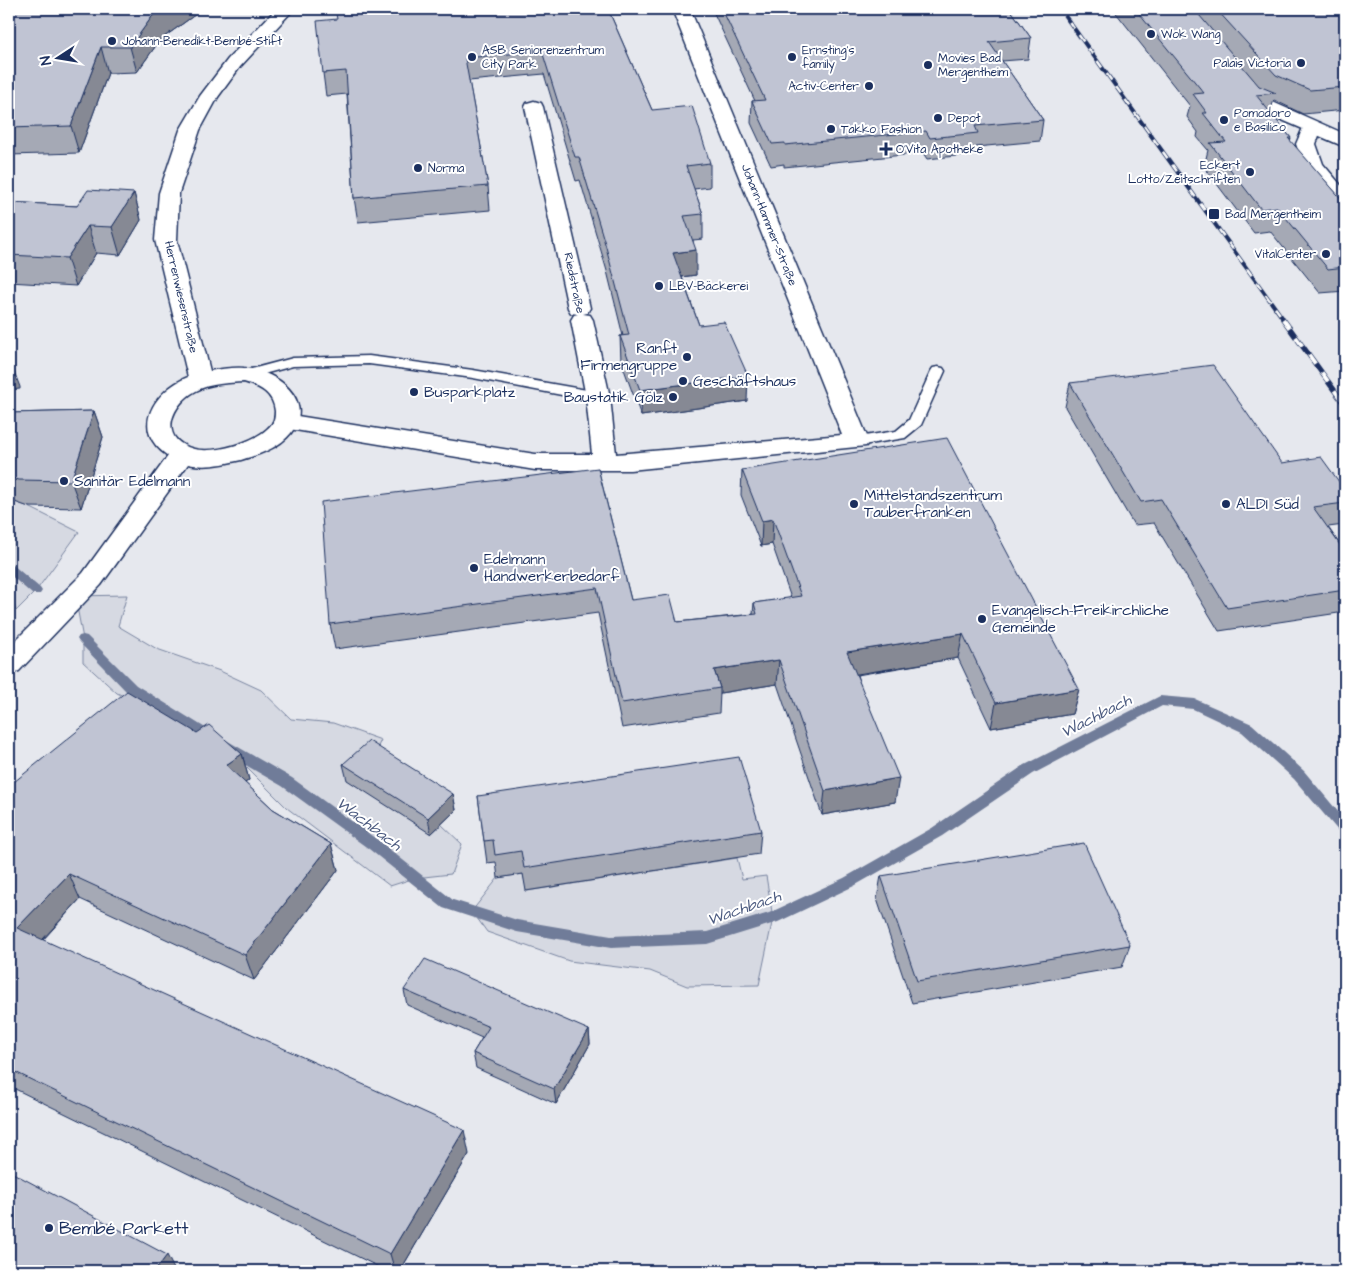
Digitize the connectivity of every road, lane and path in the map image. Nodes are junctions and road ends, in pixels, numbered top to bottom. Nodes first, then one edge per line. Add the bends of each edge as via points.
1 (285, 9) edge
2 (682, 9) edge
3 (1230, 67) edge
4 (534, 107) dead end
5 (1312, 127) junction
6 (1345, 141) edge
7 (1343, 196) edge
8 (938, 371) dead end
9 (245, 375) junction
10 (201, 381) junction
11 (598, 397) junction
12 (285, 422) junction
13 (857, 441) junction
14 (182, 454) junction
15 (605, 462) junction
16 (9, 664) edge

1 - 10 street, Herrenwiesenstraße via 234,63 209,96 190,130 168,193 166,240
2 - 13 street, Johann-Hammer-Straße
3 - 5 street via 1261,104
4 - 11 street, Riedstraße
5 - 6 street
5 - 7 street via 1306,144 1314,166
8 - 13 lane via 916,422 900,435
9 - 10 street
9 - 11 lane via 293,362 369,360 473,374
9 - 12 street via 266,382 282,393 287,407
10 - 14 street via 183,389 159,415 158,428 166,444
11 - 15 street, Riedstraße
12 - 14 street via 273,437 234,455 197,457
12 - 15 street via 535,462
13 - 15 street
14 - 16 street via 92,579

